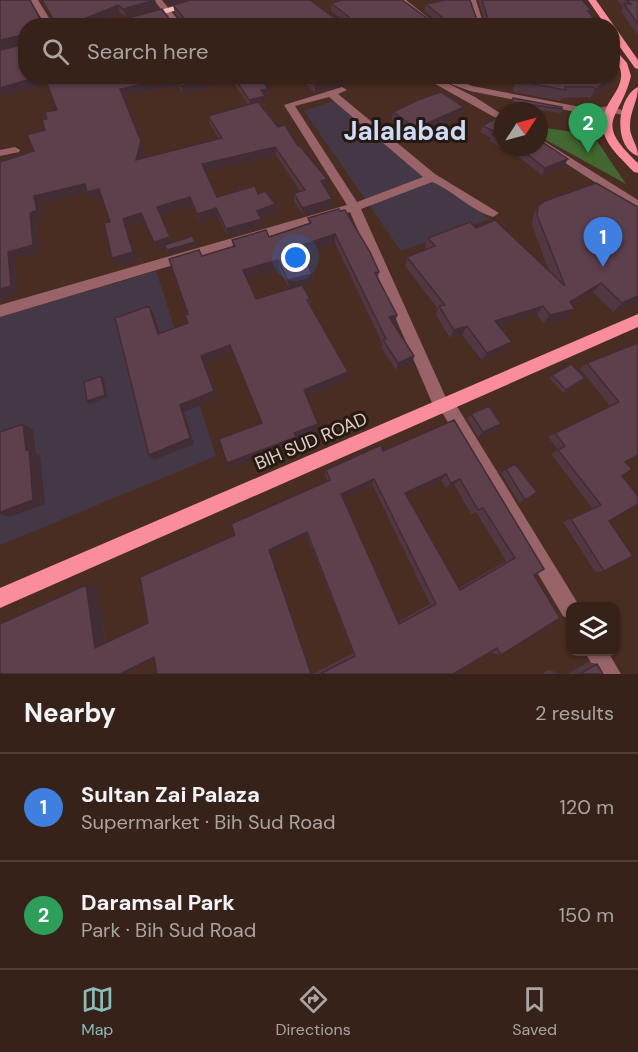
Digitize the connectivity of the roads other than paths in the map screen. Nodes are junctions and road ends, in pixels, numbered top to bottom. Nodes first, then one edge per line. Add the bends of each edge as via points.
1 (33, 0) edge
2 (187, 0) edge
3 (206, 0) edge
4 (401, 0) edge
5 (472, 0) edge
6 (582, 0) edge
7 (592, 0) edge
8 (163, 5) edge
9 (45, 18) edge
10 (125, 18) edge
11 (173, 18) edge
12 (425, 18) edge
13 (479, 18) edge
14 (593, 18) edge
15 (605, 18) edge
16 (620, 40) edge
17 (620, 60) edge
18 (638, 66) edge
19 (441, 84) edge
20 (459, 84) edge
21 (342, 90) dead end
22 (331, 93) junction
23 (637, 93) edge
24 (609, 109) junction
25 (627, 112) junction
26 (494, 113) edge
27 (548, 146) edge
28 (15, 150) dead end
29 (0, 153) edge
30 (638, 153) edge
31 (638, 169) edge
32 (431, 177) junction
33 (638, 206) edge
34 (354, 207) junction
35 (493, 213) dead end
36 (0, 311) edge
37 (638, 320) edge
38 (442, 407) junction
39 (0, 598) edge
40 (566, 602) edge
41 (599, 656) edge
42 (610, 674) edge

1 - 9 street
2 - 8 highway
3 - 8 highway
4 - 12 street
5 - 13 street
6 - 14 main road
7 - 15 main road
8 - 10 highway
8 - 11 street
16 - 18 main road
17 - 24 main road via 626,69 626,80
19 - 26 street
20 - 24 street via 591,112
21 - 22 street
22 - 32 street
22 - 34 street via 289,105
23 - 25 main road
24 - 25 street
24 - 31 main road via 607,124 613,142
25 - 30 main road via 625,136
27 - 33 street
28 - 29 street
32 - 34 street
32 - 35 street
34 - 36 street
34 - 38 street
37 - 38 main road, BIH SUD ROAD
38 - 39 main road, BIH SUD ROAD
38 - 40 street via 447,405
41 - 42 street

